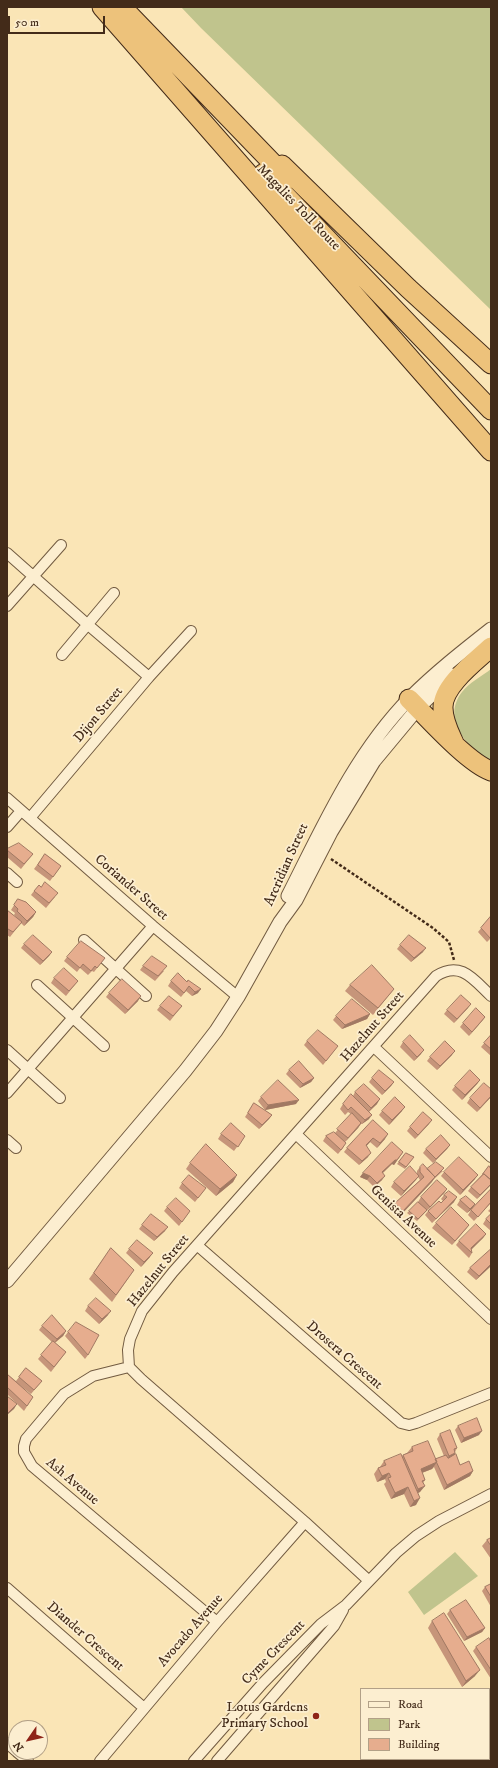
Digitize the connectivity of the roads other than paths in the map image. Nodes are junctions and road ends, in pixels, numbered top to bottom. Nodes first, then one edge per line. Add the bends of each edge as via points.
1 (104, 7) edge
2 (123, 7) edge
3 (491, 364) edge
4 (491, 391) edge
5 (491, 410) edge
6 (491, 451) edge
7 (61, 545) dead end
8 (7, 553) edge
9 (32, 576) junction
10 (114, 593) dead end
11 (7, 606) edge
12 (87, 624) junction
13 (491, 629) edge
14 (191, 631) dead end
15 (491, 646) edge
16 (62, 655) dead end
17 (149, 677) junction
18 (414, 704) junction
19 (454, 743) junction
20 (491, 771) edge
21 (7, 798) edge
22 (21, 810) junction
23 (30, 818) junction
24 (7, 827) edge
25 (7, 873) edge
26 (16, 882) dead end
27 (280, 922) junction
28 (153, 926) junction
29 (84, 940) dead end
30 (116, 968) junction
31 (37, 985) dead end
32 (146, 996) dead end
33 (491, 996) edge
34 (238, 997) junction
35 (72, 1018) junction
36 (104, 1046) dead end
37 (374, 1047) junction
38 (7, 1050) edge
39 (28, 1069) junction
40 (7, 1093) edge
41 (60, 1098) dead end
42 (297, 1135) junction
43 (7, 1140) edge
44 (16, 1148) dead end
45 (491, 1157) edge
46 (198, 1246) junction
47 (7, 1281) edge
48 (491, 1319) edge
49 (130, 1367) junction
50 (491, 1393) edge
51 (491, 1494) edge
52 (305, 1522) junction
53 (368, 1580) junction
54 (7, 1588) edge
55 (346, 1605) junction
56 (217, 1622) junction
57 (144, 1708) junction
58 (100, 1761) edge
59 (194, 1761) edge
60 (217, 1761) edge

1 - 5 highway, Magalies Toll Route
1 - 6 highway
2 - 3 highway via 351,234
2 - 4 highway, Magalies Toll Route
7 - 9 street
8 - 9 street
9 - 11 street
9 - 12 street
10 - 12 street
12 - 16 street
12 - 17 street
13 - 18 street, Arcridian Street via 447,663
14 - 17 street, Dijon Street
15 - 18 street, Arcridian Street
15 - 19 highway via 446,694 442,707 444,720
17 - 23 street, Dijon Street
18 - 19 highway
18 - 27 street, Arcridian Street via 374,761 320,852 296,900
18 - 27 street, Arcridian Street via 378,737 335,802 286,900
19 - 20 highway via 483,768
21 - 22 street, Coriander Street
22 - 23 street, Coriander Street
22 - 24 street
23 - 28 street, Coriander Street
25 - 26 street
27 - 34 street
28 - 30 street
28 - 34 street, Coriander Street
29 - 30 street
30 - 32 street
30 - 35 street
31 - 35 street
33 - 37 street, Hazelnut Street via 463,971 444,970
34 - 47 street via 186,1071
35 - 36 street
35 - 39 street
37 - 42 street, Hazelnut Street
37 - 45 street
38 - 39 street
39 - 40 street
39 - 41 street
42 - 46 street, Hazelnut Street
42 - 48 street, Genista Avenue
43 - 44 street
46 - 49 street, Hazelnut Street via 142,1311 130,1339
46 - 50 street, Drosera Crescent via 401,1423 416,1423
49 - 52 street via 152,1391
49 - 56 street, Ash Avenue via 93,1376 64,1394 31,1432 24,1452 32,1466
51 - 53 street, Cyme Crescent via 439,1520 416,1536
52 - 53 street
52 - 56 street, Avocado Avenue
53 - 55 street, Cyme Crescent
54 - 57 street, Diander Crescent
55 - 59 street, Cyme Crescent via 321,1624 263,1683
55 - 60 street, Cyme Crescent via 334,1626
56 - 57 street, Avocado Avenue
57 - 58 street, Avocado Avenue

